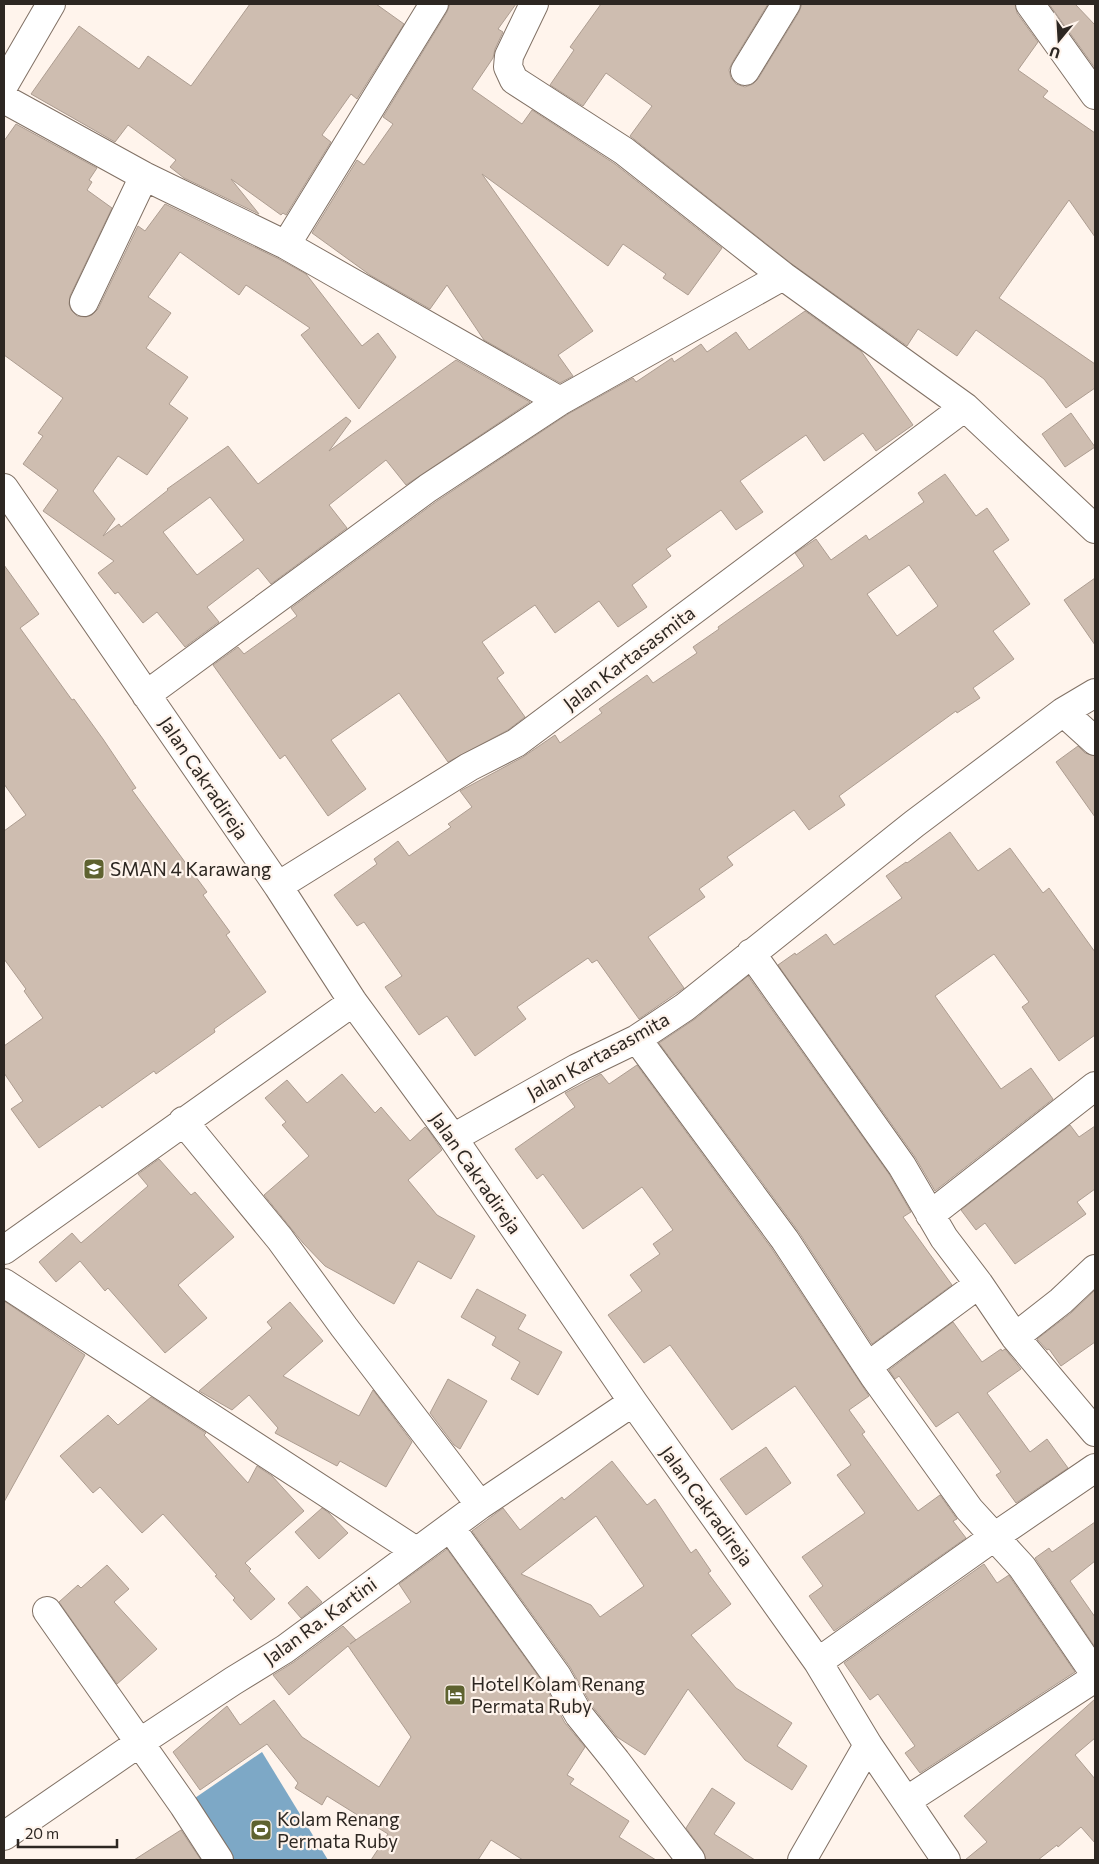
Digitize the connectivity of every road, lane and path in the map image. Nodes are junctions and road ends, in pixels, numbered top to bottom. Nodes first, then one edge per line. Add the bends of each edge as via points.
1 (51, 4) edge
2 (434, 4) edge
3 (534, 4) edge
4 (786, 4) edge
5 (1030, 4) edge
6 (745, 71) dead end
7 (4, 85) edge
8 (1095, 95) edge
9 (4, 99) edge
10 (144, 176) junction
11 (286, 245) junction
12 (783, 276) junction
13 (84, 302) dead end
14 (560, 401) junction
15 (965, 407) junction
16 (4, 488) edge
17 (1095, 529) edge
18 (1095, 693) edge
19 (146, 695) junction
20 (1063, 712) junction
21 (1095, 741) edge
22 (278, 886) junction
23 (751, 954) junction
24 (353, 1002) junction
25 (637, 1039) junction
26 (1095, 1086) edge
27 (183, 1121) junction
28 (453, 1138) junction
29 (930, 1215) junction
30 (4, 1250) edge
31 (1095, 1269) edge
32 (4, 1283) edge
33 (979, 1284) junction
34 (1015, 1337) junction
35 (868, 1366) junction
36 (632, 1402) junction
37 (1095, 1432) edge
38 (1095, 1468) edge
39 (480, 1505) junction
40 (450, 1527) junction
41 (994, 1538) junction
42 (416, 1551) junction
43 (47, 1611) dead end
44 (818, 1662) junction
45 (1095, 1674) edge
46 (1095, 1678) edge
47 (139, 1743) junction
48 (868, 1745) junction
49 (906, 1801) junction
50 (4, 1836) edge
51 (219, 1860) edge
52 (691, 1860) edge
53 (802, 1860) edge
54 (946, 1860) edge

1 - 7 street
2 - 11 street
3 - 12 street via 509,56 508,67 514,80 624,151
4 - 6 street
5 - 8 street
9 - 10 street
10 - 11 street
10 - 13 street
11 - 14 street
12 - 14 street
12 - 15 street
14 - 19 street via 428,488
15 - 17 street
15 - 22 street, Jalan Kartasasmita via 516,743 468,767
16 - 19 street, Jalan Cakradireja
18 - 20 street, Jalan Kartasasmita
19 - 22 street, Jalan Cakradireja
20 - 21 street
20 - 23 street, Jalan Kartasasmita via 914,824
22 - 24 street, Jalan Cakradireja
23 - 25 street, Jalan Kartasasmita via 685,1007
23 - 29 street via 902,1166
24 - 27 street
24 - 28 street, Jalan Cakradireja
25 - 28 street, Jalan Kartasasmita via 577,1068
25 - 35 street via 785,1240
26 - 29 street
27 - 30 street
27 - 39 street via 280,1239
28 - 36 street, Jalan Cakradireja
29 - 33 street
31 - 34 street
32 - 42 street
33 - 34 street
33 - 35 street
34 - 37 street
35 - 41 street via 969,1509
36 - 39 street, Jalan Ra. Kartini
36 - 44 street, Jalan Cakradireja
38 - 41 street
39 - 40 street, Jalan Ra. Kartini
40 - 42 street, Jalan Ra. Kartini
40 - 52 street via 557,1676 579,1715
41 - 44 street
41 - 45 street via 1022,1567
42 - 47 street, Jalan Ra. Kartini via 285,1649
43 - 47 street
44 - 48 street, Jalan Cakradireja
46 - 49 street
47 - 50 street, Jalan Ra. Kartini
47 - 51 street
48 - 49 street, Jalan Cakradireja
48 - 53 street
49 - 54 street, Jalan Cakradireja

